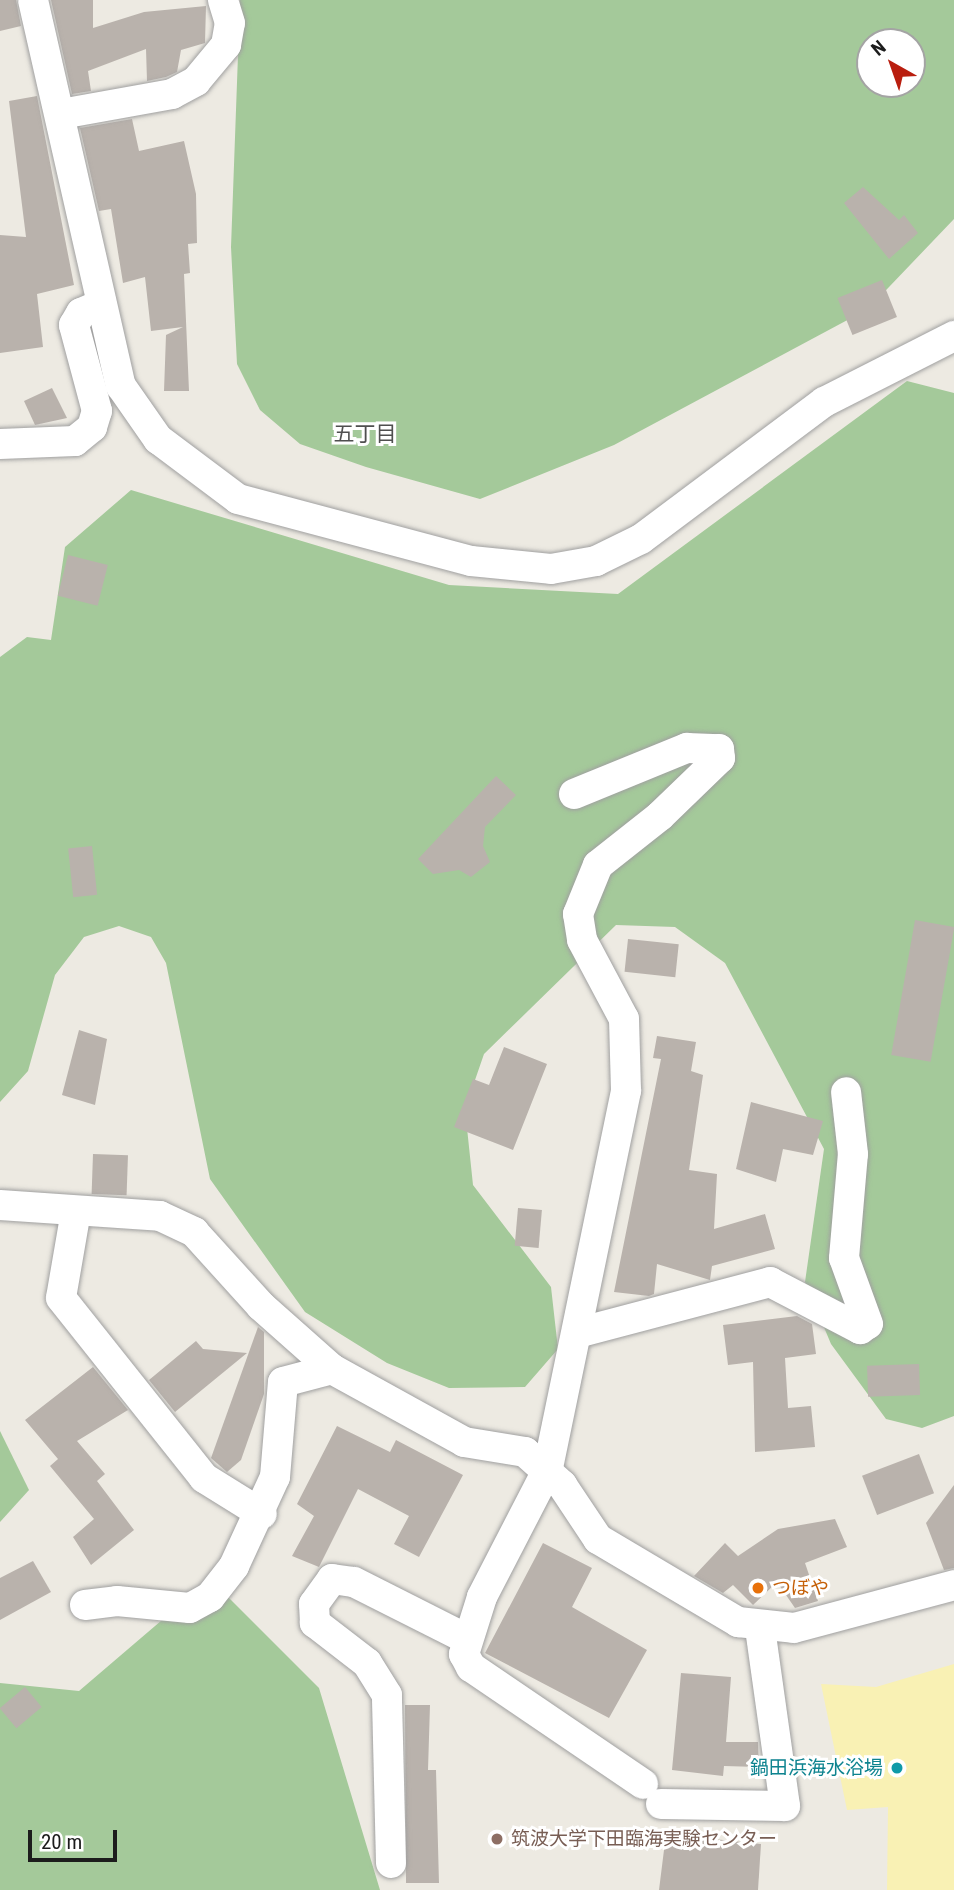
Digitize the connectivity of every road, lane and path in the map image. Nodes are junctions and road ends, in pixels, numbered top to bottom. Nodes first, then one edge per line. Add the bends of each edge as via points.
1 (33, 0) edge
2 (223, 0) edge
3 (61, 114) junction
4 (100, 305) junction
5 (954, 336) edge
6 (0, 444) edge
7 (574, 794) dead end
8 (846, 1092) dead end
9 (0, 1205) edge
10 (76, 1211) junction
11 (581, 1332) junction
12 (332, 1369) junction
13 (548, 1469) junction
14 (262, 1514) junction
15 (954, 1585) edge
16 (85, 1605) dead end
17 (760, 1629) junction
18 (465, 1638) junction
19 (391, 1863) dead end

1 - 3 street
2 - 3 street via 230,23 226,45 196,80 172,94
3 - 4 street
4 - 5 street via 121,386 135,413 188,465 238,499 471,561 551,569 596,561 641,539 824,402
4 - 6 street via 81,313 74,325 97,411 92,426 75,441
7 - 11 street via 687,748 719,749 720,758 660,816 598,865 578,914 582,940 624,1019 628,1050 626,1091
8 - 11 street via 853,1154 844,1258 868,1324 860,1329 770,1282
9 - 10 street
10 - 12 street via 160,1216 194,1232 261,1306
10 - 14 street via 61,1298 204,1478
11 - 13 street
12 - 13 street via 464,1442 525,1452
12 - 14 street via 283,1382 275,1478
13 - 17 street via 598,1539 720,1613
13 - 18 street
14 - 16 street via 234,1566 202,1604
15 - 17 street via 794,1628
17 - 18 street via 785,1806 652,1794 471,1667
18 - 19 street via 354,1582 332,1580 314,1604 315,1623 367,1663 387,1695

